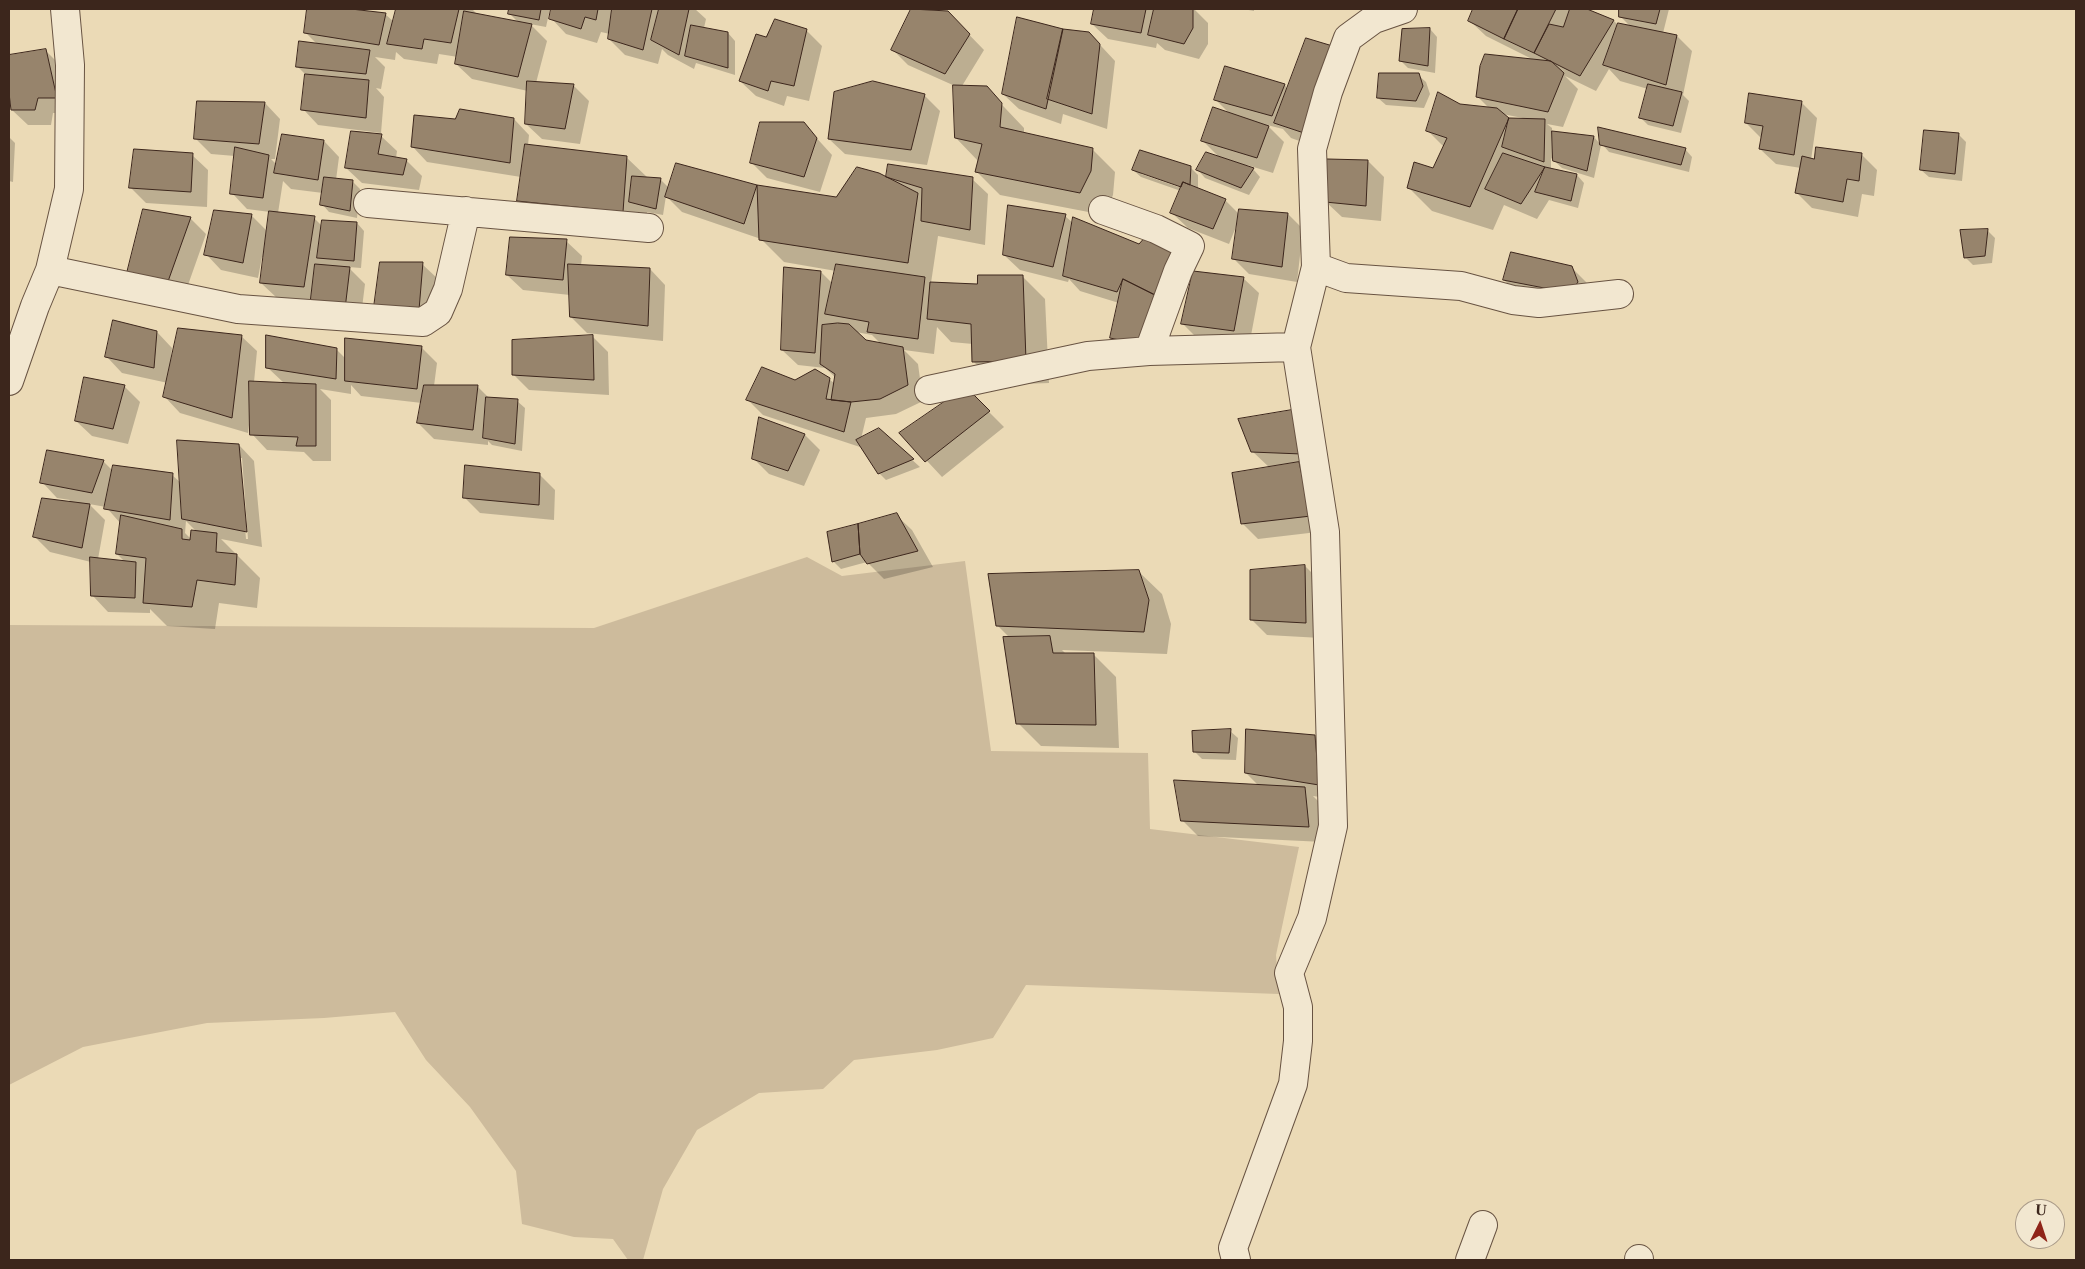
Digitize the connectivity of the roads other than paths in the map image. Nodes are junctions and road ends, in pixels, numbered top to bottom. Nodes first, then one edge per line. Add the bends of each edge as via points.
1 (66, 9) edge
2 (1403, 9) edge
3 (368, 203) dead end
4 (1102, 210) dead end
5 (466, 211) junction
6 (649, 228) dead end
7 (1316, 267) junction
8 (50, 270) junction
9 (1618, 294) dead end
10 (1296, 347) junction
11 (1150, 351) junction
12 (9, 381) edge
13 (928, 390) dead end
14 (1483, 1224) dead end
15 (1236, 1260) edge
16 (1470, 1260) edge

1 - 8 street via 70,65 69,189
2 - 7 street via 1374,19 1348,38 1328,92 1312,149
3 - 5 street
4 - 11 street via 1156,229 1190,246
5 - 6 street
5 - 8 street via 448,289 438,312 423,322 238,309
7 - 9 street via 1346,278 1461,286 1513,300 1539,303
7 - 10 street
8 - 12 street
10 - 11 street
10 - 15 street via 1324,532 1333,826 1312,918 1290,973 1298,1007 1298,1041 1292,1084 1233,1248
11 - 13 street via 1088,356
14 - 16 street

